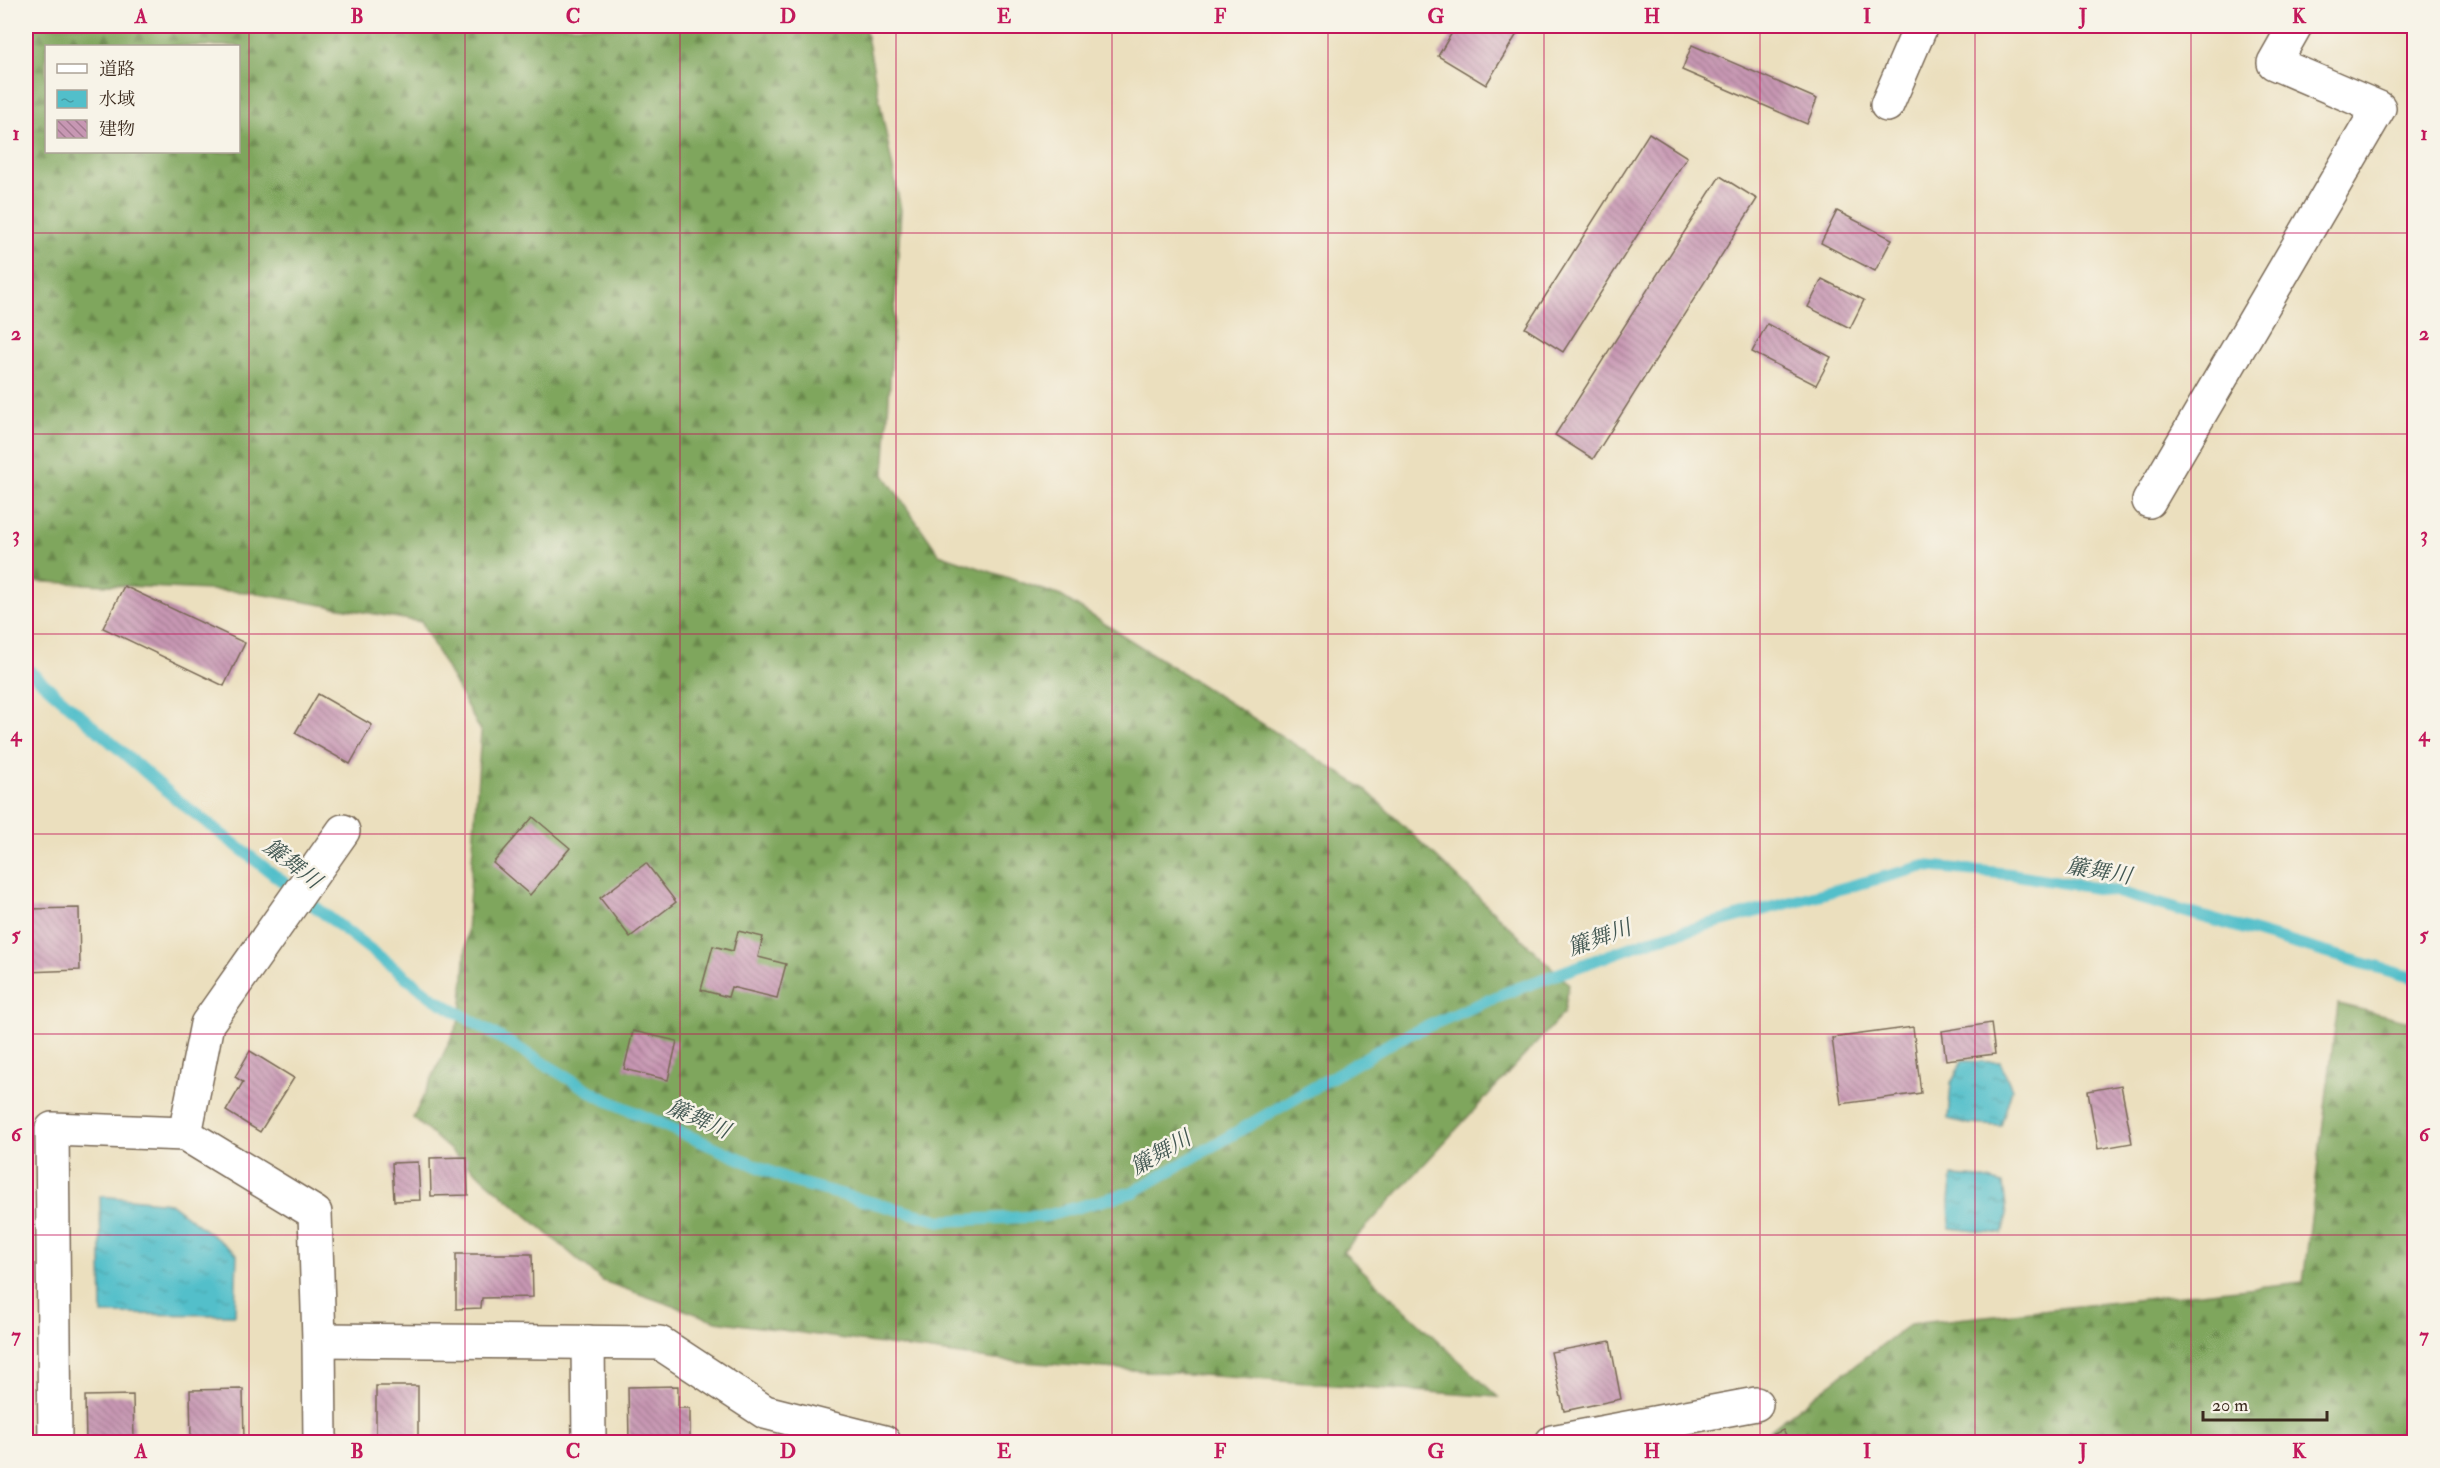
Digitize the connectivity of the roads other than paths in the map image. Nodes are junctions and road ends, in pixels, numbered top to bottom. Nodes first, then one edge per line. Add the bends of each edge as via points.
1 (1921, 26) edge
2 (2295, 26) edge
3 (1887, 105) dead end
4 (2149, 501) dead end
5 (343, 831) dead end
6 (185, 1134) junction
7 (319, 1340) junction
8 (588, 1342) junction
9 (1756, 1404) dead end
10 (55, 1443) edge
11 (320, 1443) edge
12 (589, 1443) edge
13 (884, 1443) edge
14 (1552, 1443) edge

1 - 3 street
2 - 4 street via 2274,63 2379,108
5 - 6 street via 207,1024
6 - 7 street via 315,1213
6 - 10 street via 52,1129
7 - 8 street
7 - 11 street
8 - 12 street
8 - 13 street via 660,1343 765,1412
9 - 14 street

